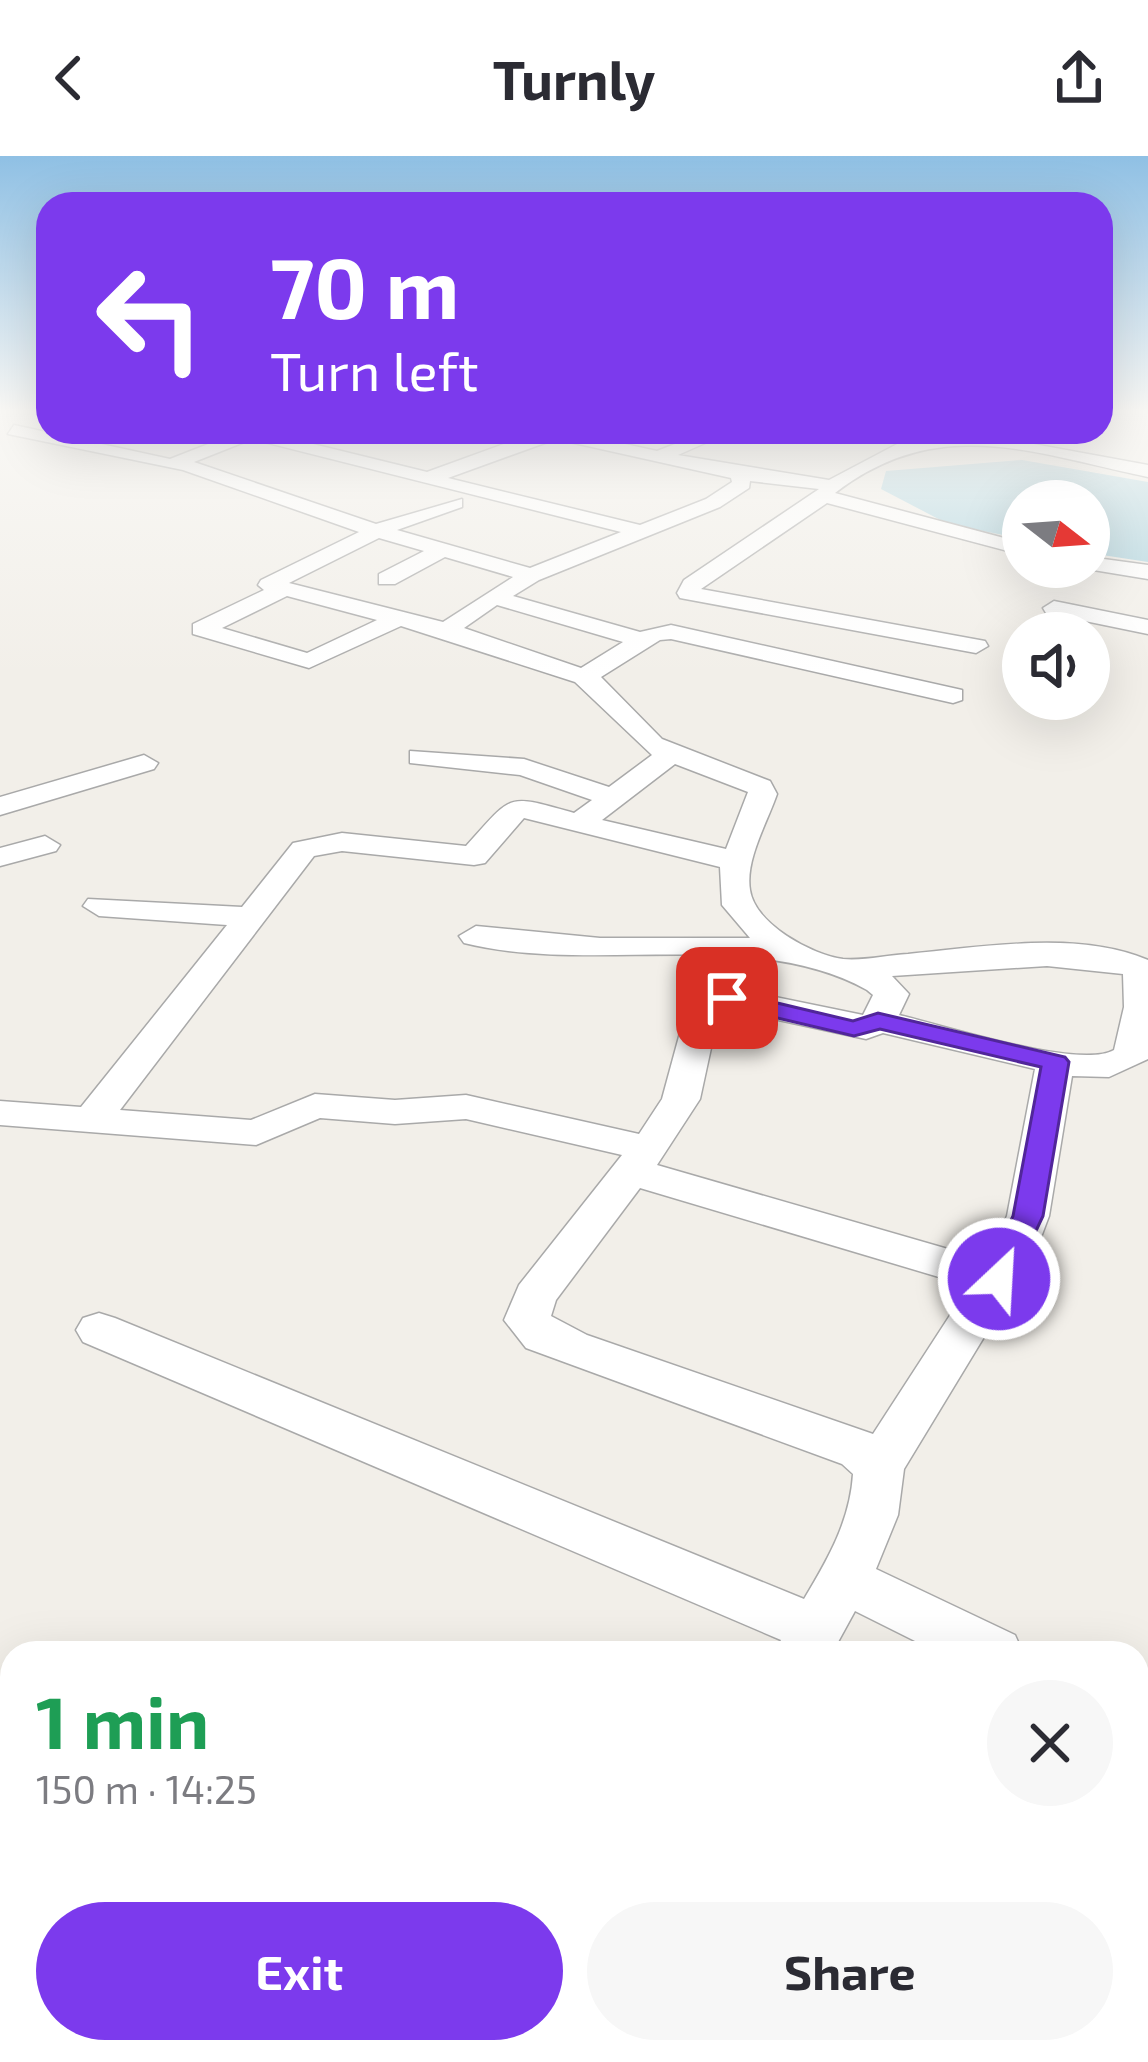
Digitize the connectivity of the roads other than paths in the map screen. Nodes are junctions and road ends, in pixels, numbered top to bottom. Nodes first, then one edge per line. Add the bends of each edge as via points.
1 (279, 498) edge
2 (508, 498) edge
3 (719, 498) edge
4 (818, 498) edge
5 (847, 498) edge
6 (455, 503) dead end
7 (379, 530) junction
8 (640, 531) junction
9 (1002, 543) edge
10 (444, 549) junction
11 (1110, 566) edge
12 (1148, 572) edge
13 (531, 574) junction
14 (387, 579) dead end
15 (283, 590) junction
16 (493, 597) junction
17 (1054, 608) dead end
18 (397, 619) junction
19 (1148, 626) edge
20 (453, 629) junction
21 (643, 640) junction
22 (976, 646) dead end
23 (584, 676) junction
24 (953, 695) dead end
25 (672, 753) junction
26 (421, 757) dead end
27 (144, 763) dead end
28 (613, 798) junction
29 (0, 806) edge
30 (579, 824) junction
31 (46, 844) dead end
32 (0, 857) edge
33 (740, 862) junction
34 (99, 906) dead end
35 (250, 917) junction
36 (476, 936) dead end
37 (785, 948) junction
38 (844, 970) junction
39 (878, 1021) junction
40 (1055, 1062) junction
41 (0, 1113) edge
42 (93, 1118) junction
43 (642, 1160) junction
44 (999, 1279) junction
45 (99, 1330) dead end
46 (879, 1467) junction
47 (845, 1580) junction
48 (809, 1641) edge
49 (970, 1641) edge

1 - 7 street
2 - 8 street
3 - 8 street
4 - 22 street via 688,593
5 - 9 street
6 - 7 street
7 - 10 street
7 - 15 street via 270,582
8 - 13 street
10 - 13 street
10 - 14 street
11 - 12 street
13 - 16 street
15 - 18 street
15 - 18 street via 201,629 309,661
16 - 20 street
16 - 21 street
17 - 19 street
18 - 20 street
20 - 23 street
21 - 23 street
21 - 24 street via 670,632
23 - 25 street via 640,736
25 - 28 street
25 - 33 street via 760,787
26 - 28 street via 524,767
27 - 29 street
28 - 30 street
30 - 33 street
30 - 35 street via 518,807 482,850 458,857 321,842 304,849
31 - 32 street
33 - 37 street via 734,894
34 - 35 street
35 - 42 street
36 - 37 street via 600,948
37 - 38 street
38 - 39 street via 883,983 891,994
38 - 40 street via 1066,955 1135,965 1143,976 1136,1050 1118,1066
39 - 40 street
39 - 43 street via 854,1029 727,998 703,1004 681,1099
40 - 44 street via 1028,1216
41 - 42 street
42 - 43 street via 256,1133 314,1106 466,1107
43 - 44 street
43 - 46 street via 535,1296 527,1321 542,1336 827,1435
44 - 46 street
45 - 48 street
46 - 47 street
47 - 48 street
47 - 49 street

